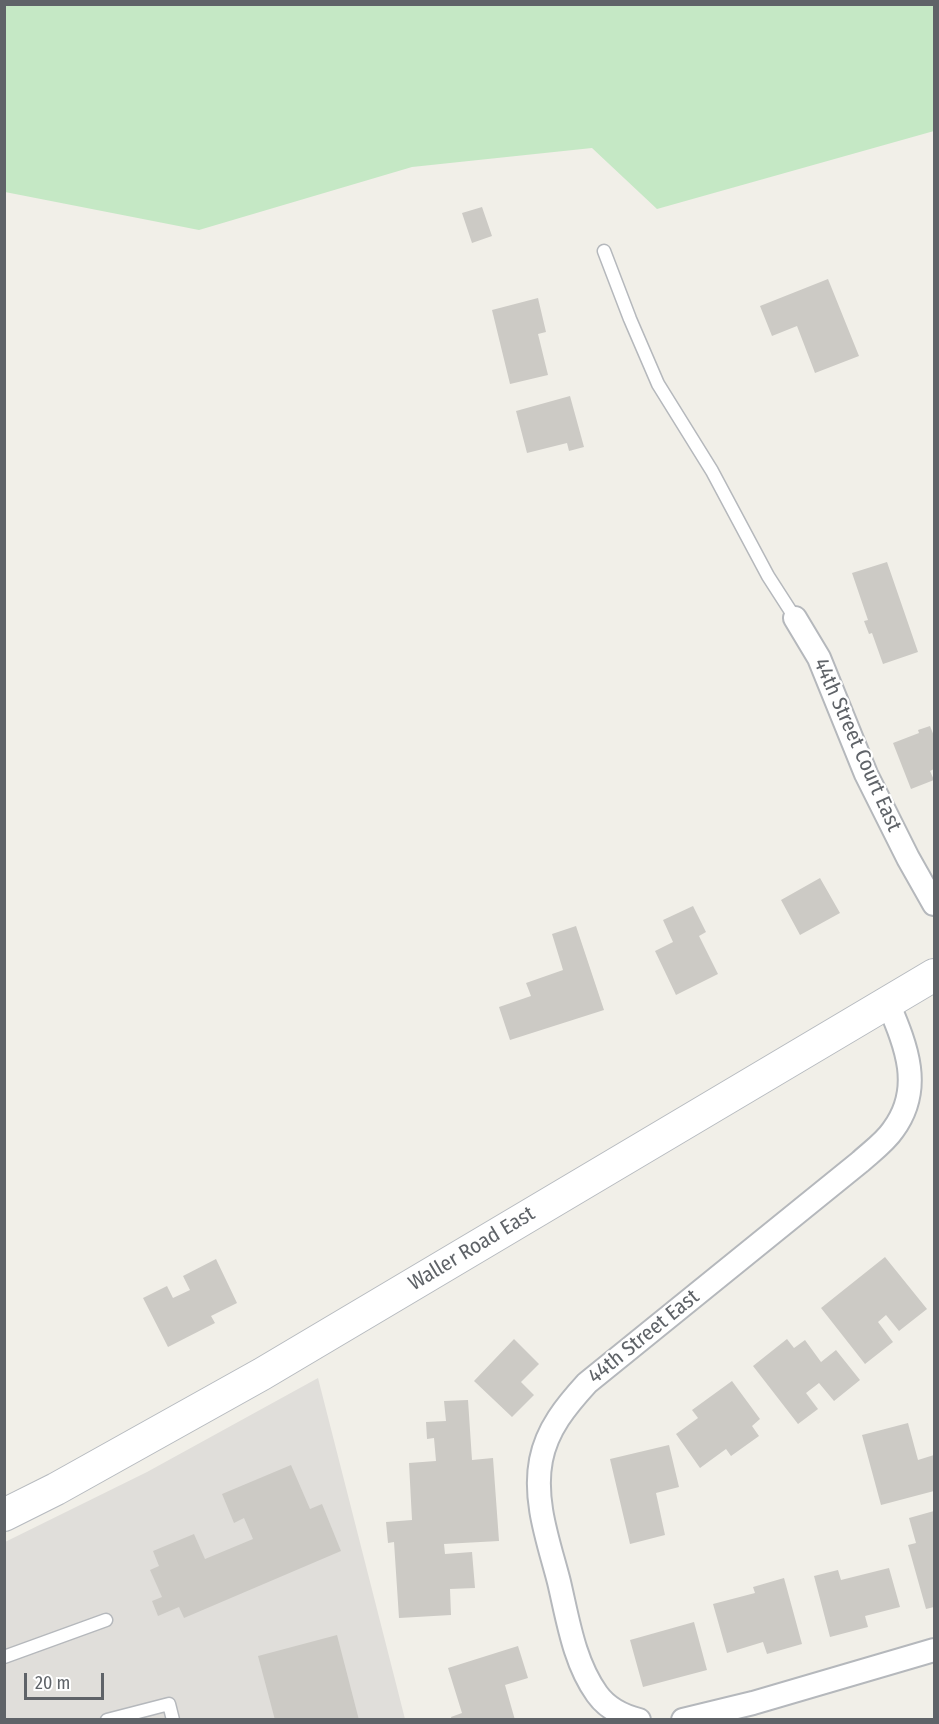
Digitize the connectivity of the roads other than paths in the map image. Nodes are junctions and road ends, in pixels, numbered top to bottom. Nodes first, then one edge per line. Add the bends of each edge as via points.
1 (604, 251) dead end
2 (795, 618) joint
3 (934, 904) edge
4 (934, 975) edge
5 (888, 1003) junction
6 (4, 1515) edge
7 (106, 1620) dead end
8 (934, 1650) edge
9 (4, 1657) edge
10 (106, 1719) edge
11 (173, 1719) edge
12 (639, 1719) edge
13 (683, 1719) edge

1 - 2 lane via 658,384
2 - 3 street, 44th Street Court East via 819,658 866,774
4 - 5 street, Waller Road East
5 - 6 street, Waller Road East via 262,1374
5 - 12 street, 44th Street East via 909,1064 909,1101 892,1131 860,1162 587,1383 562,1410 549,1434 538,1485 582,1668 597,1694 614,1710
7 - 9 lane
8 - 13 street
10 - 11 lane via 169,1704

